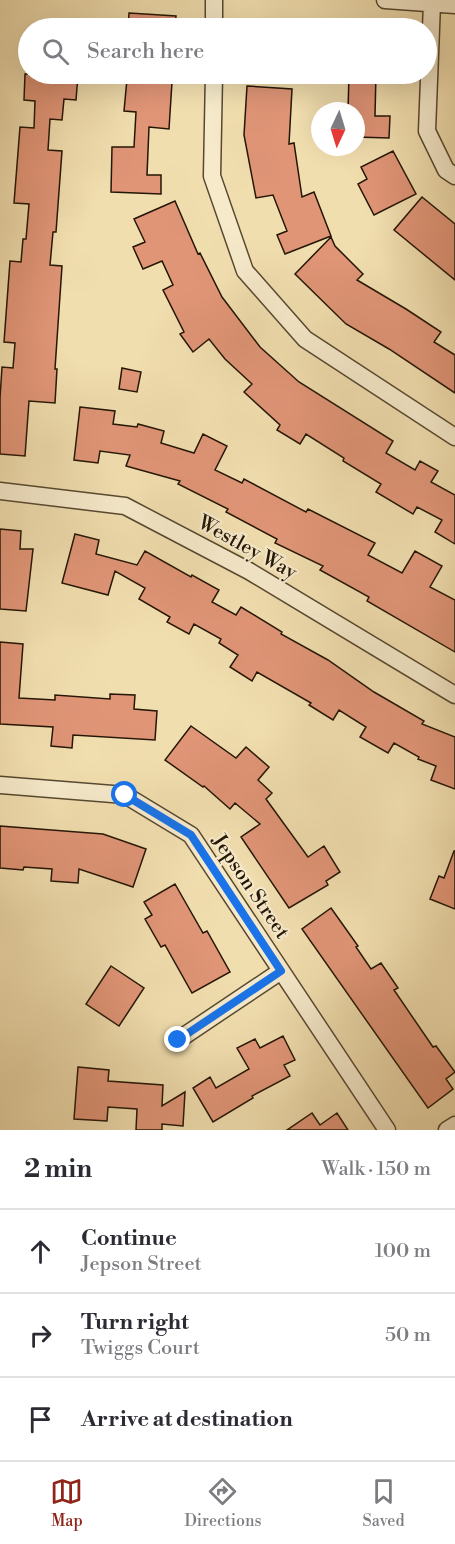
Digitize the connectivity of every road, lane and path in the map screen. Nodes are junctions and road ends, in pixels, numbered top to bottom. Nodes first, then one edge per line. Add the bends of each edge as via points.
1 (214, 0) edge
2 (385, 0) edge
3 (432, 3) junction
4 (455, 5) edge
5 (214, 18) edge
6 (431, 18) edge
7 (213, 84) edge
8 (429, 84) edge
9 (455, 176) edge
10 (455, 437) edge
11 (0, 491) edge
12 (455, 695) edge
13 (0, 785) edge
14 (281, 971) junction
15 (178, 1040) dead end
16 (455, 1125) edge
17 (387, 1130) edge
18 (447, 1130) edge

1 - 5 street
2 - 3 street
3 - 4 street
3 - 6 street
7 - 10 street via 212,176 245,271 305,339
8 - 9 street via 427,131 446,170
11 - 12 street, Westley Way via 125,506 249,571
13 - 14 street, Jepson Street via 125,795 191,835
14 - 15 street
14 - 17 street, Jepson Street
16 - 18 street

